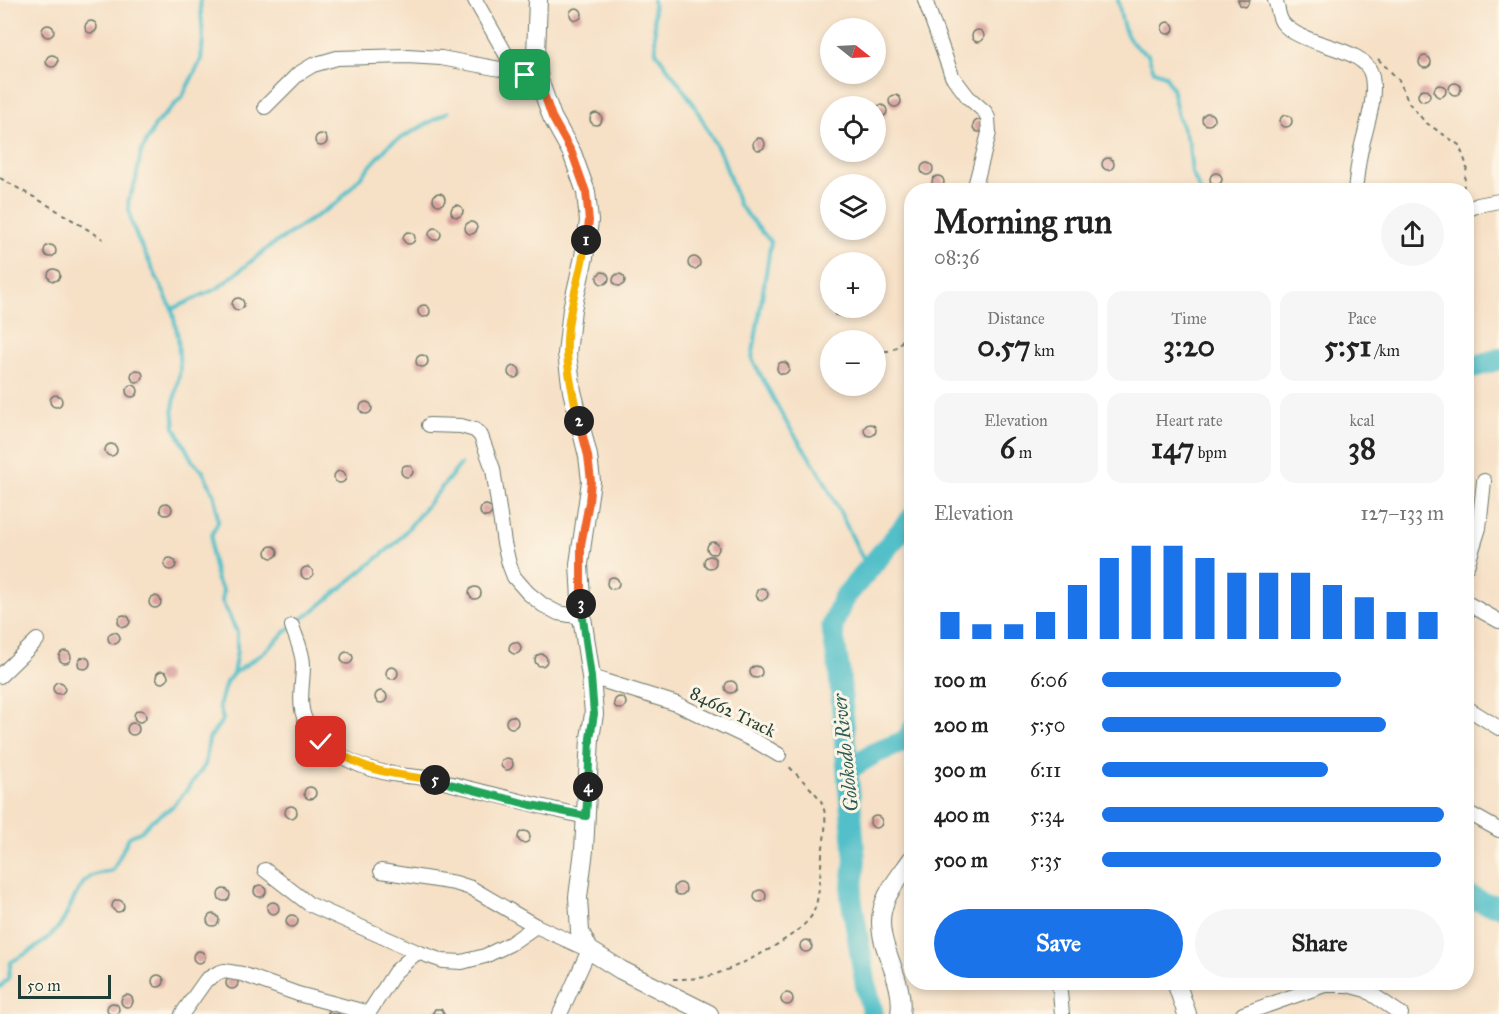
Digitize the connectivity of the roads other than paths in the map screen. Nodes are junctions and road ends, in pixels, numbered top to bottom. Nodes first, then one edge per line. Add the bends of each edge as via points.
1 (475, 0) edge
2 (538, 0) edge
3 (925, 0) edge
4 (1275, 0) edge
5 (516, 72) junction
6 (539, 80) junction
7 (265, 107) dead end
8 (976, 183) edge
9 (1356, 183) edge
10 (1499, 201) edge
11 (1474, 207) edge
12 (429, 425) dead end
13 (1484, 481) dead end
14 (1474, 544) edge
15 (1474, 607) edge
16 (582, 617) junction
17 (1499, 621) edge
18 (292, 626) dead end
19 (37, 640) dead end
20 (0, 676) edge
21 (591, 677) junction
22 (1474, 712) edge
23 (1499, 728) edge
24 (779, 755) road end
25 (586, 816) junction
26 (1474, 816) edge
27 (1499, 830) edge
28 (265, 870) dead end
29 (381, 871) dead end
30 (904, 871) edge
31 (536, 926) junction
32 (589, 950) junction
33 (417, 952) junction
34 (1060, 990) edge
35 (1179, 990) edge
36 (1311, 990) edge
37 (1366, 990) edge
38 (1252, 1012) edge
39 (368, 1013) edge
40 (182, 1014) edge
41 (560, 1014) edge
42 (709, 1014) edge
43 (900, 1014) edge
44 (1062, 1014) edge
45 (1187, 1014) edge
46 (1401, 1014) edge

1 - 5 street
2 - 6 street
3 - 8 street via 952,76 987,118 989,133
4 - 9 street via 1280,21 1289,28 1361,59 1370,70 1372,98
5 - 6 street
5 - 7 street via 441,58 337,58 298,74
6 - 16 street via 586,192 589,221 567,354 591,481 581,545
10 - 11 street
12 - 16 street via 461,426 481,436 493,469 508,564 514,577 543,605 558,613
13 - 14 street
15 - 17 street
16 - 21 street
18 - 25 street via 303,663 300,708 321,742 345,758 396,775 437,780
19 - 20 street
21 - 24 street, 84662 Track via 677,704
21 - 25 street via 594,714
22 - 23 street
25 - 32 street via 578,897 580,932
26 - 27 street
28 - 33 street via 309,904
29 - 31 street via 471,888
30 - 43 street via 881,913 882,932 900,996
31 - 32 street
31 - 33 street via 510,944 462,962 443,961
32 - 41 street
32 - 42 street
33 - 39 street via 395,972
34 - 44 street
35 - 45 street
36 - 38 street
37 - 46 street
39 - 40 street via 224,971 207,980

